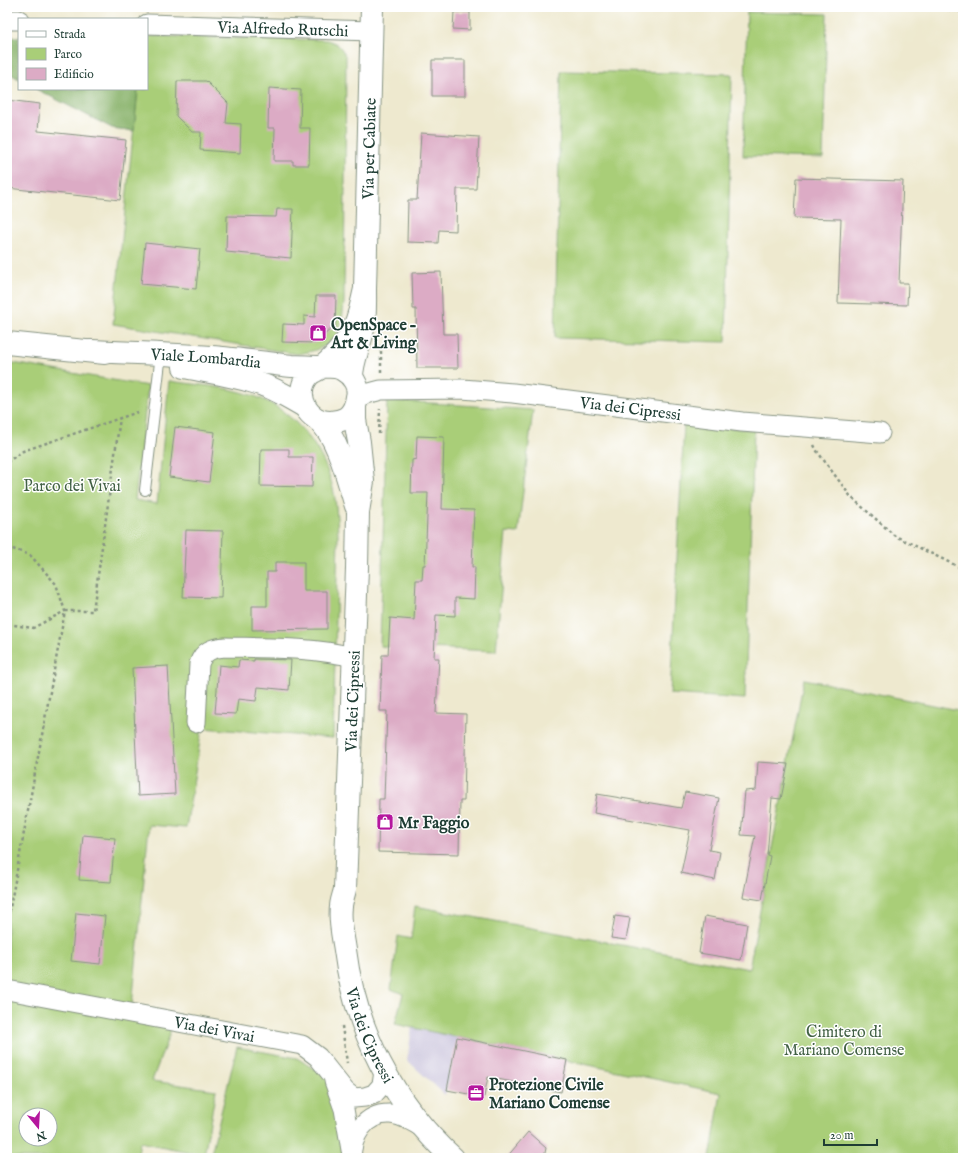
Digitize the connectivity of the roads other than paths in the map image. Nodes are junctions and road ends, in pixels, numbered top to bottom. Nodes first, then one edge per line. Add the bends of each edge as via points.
1 (372, 7) edge
2 (7, 20) edge
3 (18, 20) edge
4 (148, 24) edge
5 (372, 31) junction
6 (365, 289) junction
7 (7, 343) edge
8 (90, 351) junction
9 (160, 362) junction
10 (321, 367) junction
11 (352, 377) junction
12 (381, 390) junction
13 (356, 404) junction
14 (311, 413) junction
15 (880, 433) dead end
16 (145, 490) dead end
17 (358, 512) junction
18 (353, 657) junction
19 (196, 723) dead end
20 (345, 889) junction
21 (7, 990) edge
22 (384, 1071) junction
23 (335, 1078) junction
24 (424, 1129) junction
25 (351, 1156) edge
26 (453, 1158) edge
27 (470, 1158) edge

1 - 5 main road, Via per Cabiate
2 - 3 street
4 - 5 street, Via Alfredo Rutschi
5 - 6 main road, Via per Cabiate
6 - 10 main road via 359,314 350,335 342,347
6 - 11 main road via 364,328
7 - 8 main road, Viale Lombardia
8 - 9 main road, Viale Lombardia
8 - 10 main road, Viale Lombardia
9 - 14 main road, Viale Lombardia via 258,383
9 - 16 lane, Viale Lombardia
10 - 11 main road via 333,366 343,369
10 - 14 main road via 310,374 303,385 302,395
11 - 12 street, Via dei Cipressi via 362,384
11 - 13 main road via 358,395
12 - 13 street, Via dei Cipressi via 366,394
12 - 15 street, Via dei Cipressi via 485,390 742,422
13 - 14 main road via 348,416 336,422 327,422
13 - 17 main road, Via dei Cipressi via 355,420 362,474
14 - 17 main road, Via dei Cipressi via 332,437
17 - 18 main road, Via dei Cipressi
18 - 19 street via 300,649 219,647 208,650 199,664
18 - 20 main road, Via dei Cipressi
20 - 22 main road, Via dei Cipressi via 341,922 347,970 369,1040
20 - 27 main road, Via dei Cipressi via 365,1000 380,1039 394,1066 422,1107 438,1127
21 - 23 street, Via dei Vivai via 302,1045 318,1057
22 - 23 street, Via dei Vivai via 382,1085 374,1094 365,1098 354,1098 345,1092
22 - 24 main road, Via dei Cipressi
23 - 25 street via 344,1109
24 - 25 street via 399,1116 379,1115 369,1119 356,1134
24 - 26 main road, Via dei Cipressi

